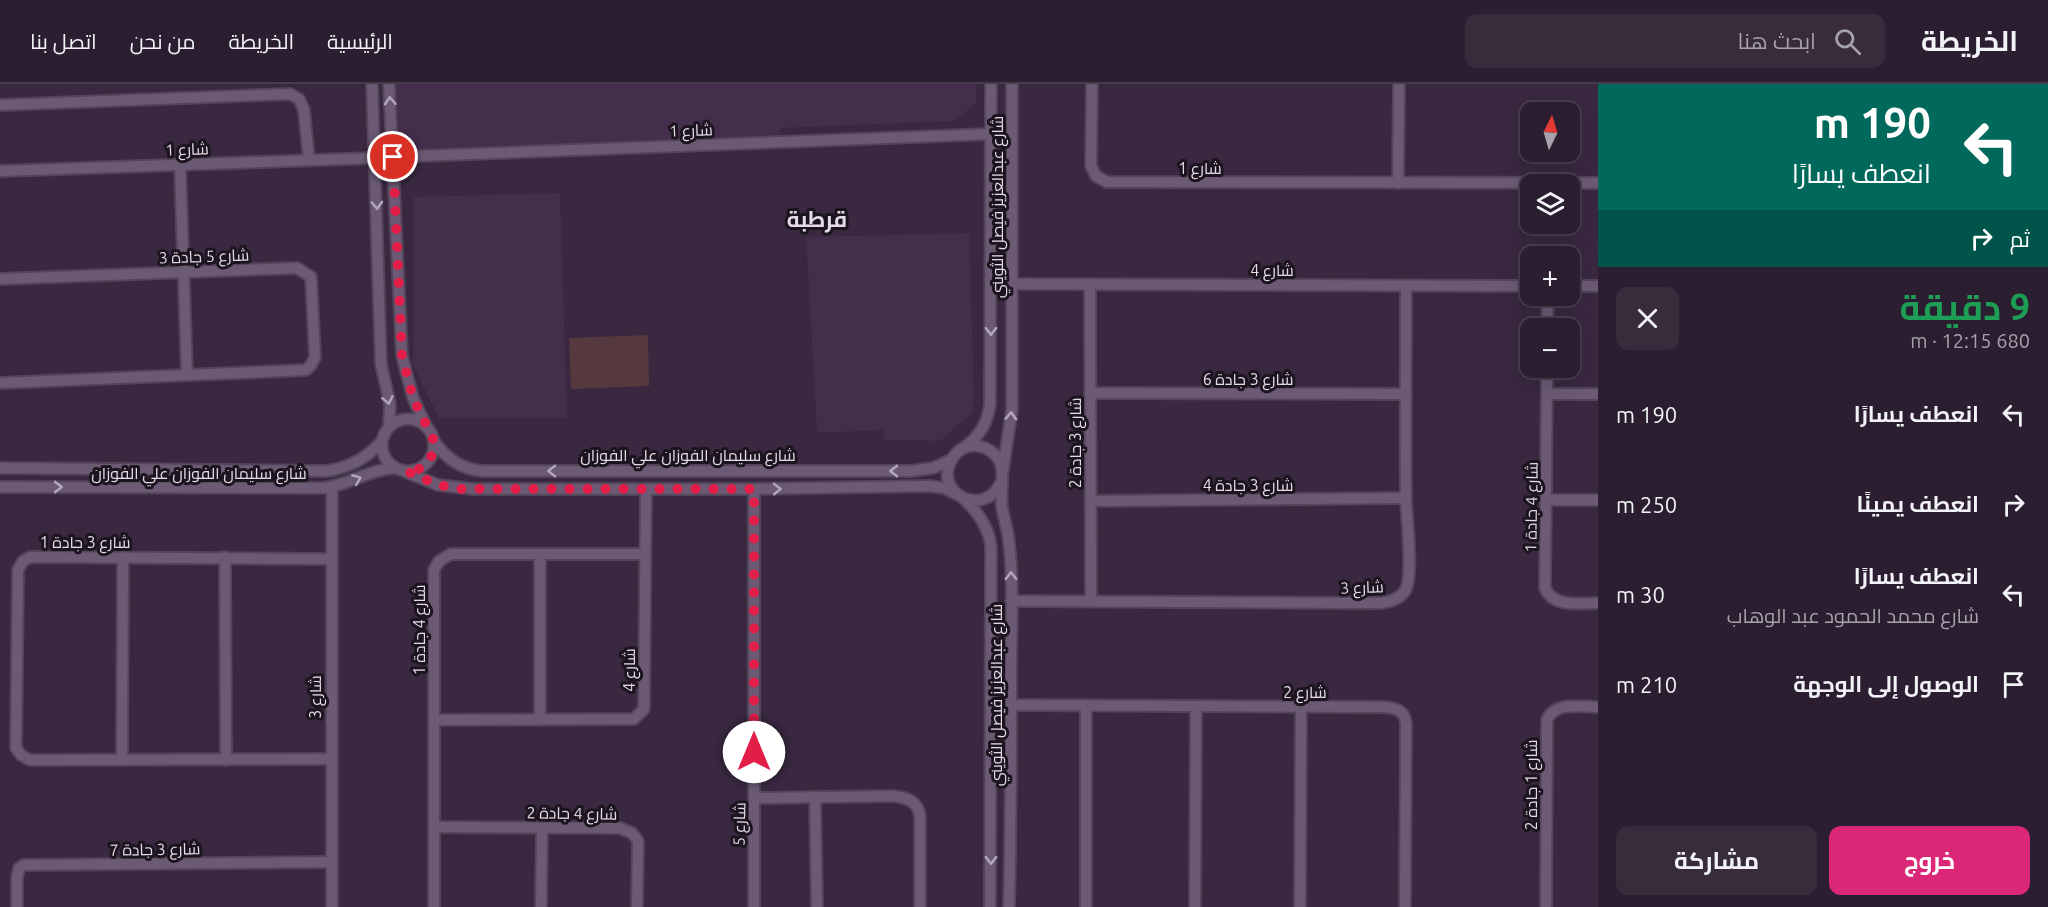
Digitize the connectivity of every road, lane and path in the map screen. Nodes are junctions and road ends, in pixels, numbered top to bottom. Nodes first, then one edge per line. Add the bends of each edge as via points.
1 (372, 84) edge
2 (389, 84) edge
3 (991, 84) edge
4 (1012, 84) edge
5 (1092, 84) edge
6 (1399, 84) edge
7 (0, 105) edge
8 (991, 134) junction
9 (393, 157) junction
10 (375, 158) junction
11 (309, 160) junction
12 (180, 165) junction
13 (0, 171) edge
14 (1398, 183) junction
15 (1598, 183) edge
16 (184, 272) junction
17 (0, 279) edge
18 (1013, 284) junction
19 (1090, 284) junction
20 (1406, 286) junction
21 (1520, 286) edge
22 (1580, 286) edge
23 (1598, 286) edge
24 (187, 375) junction
25 (1547, 378) edge
26 (0, 383) edge
27 (1090, 393) junction
28 (1406, 394) junction
29 (1547, 394) junction
30 (1598, 394) edge
31 (389, 426) junction
32 (428, 428) junction
33 (434, 441) junction
34 (381, 442) junction
35 (963, 449) junction
36 (951, 460) junction
37 (1, 468) edge
38 (395, 468) junction
39 (864, 470) junction
40 (406, 471) junction
41 (1001, 478) junction
42 (2, 486) edge
43 (332, 488) junction
44 (864, 488) junction
45 (646, 489) junction
46 (754, 489) junction
47 (959, 496) junction
48 (1406, 498) junction
49 (1546, 500) junction
50 (1598, 500) edge
51 (1091, 501) junction
52 (645, 554) junction
53 (540, 555) junction
54 (225, 557) junction
55 (123, 558) junction
56 (331, 559) junction
57 (1011, 601) junction
58 (1091, 601) junction
59 (1598, 603) edge
60 (1011, 705) junction
61 (1086, 706) junction
62 (1196, 707) junction
63 (1301, 707) junction
64 (1598, 707) edge
65 (540, 719) junction
66 (434, 720) junction
67 (330, 759) junction
68 (122, 760) junction
69 (226, 760) junction
70 (815, 797) junction
71 (755, 798) junction
72 (991, 810) junction
73 (1011, 810) junction
74 (434, 827) junction
75 (542, 828) junction
76 (991, 838) junction
77 (1010, 838) junction
78 (332, 862) junction
79 (17, 907) edge
80 (332, 907) edge
81 (434, 907) edge
82 (541, 907) edge
83 (637, 907) edge
84 (754, 907) edge
85 (817, 907) edge
86 (920, 907) edge
87 (990, 907) edge
88 (1009, 907) edge
89 (1086, 907) edge
90 (1195, 907) edge
91 (1300, 907) edge
92 (1405, 907) edge
93 (1546, 907) edge

1 - 10 street
9 -> 2 street
3 - 8 street, شارع عبدالعزيز فيصل الثويني
4 - 18 street, شارع عبدالعزيز فيصل الثويني
5 - 14 street, شارع 1 via 1091,166 1096,176 1107,182
6 - 14 street
7 - 11 street via 290,94 299,99 304,110
8 - 9 street, شارع 1
8 -> 35 street, شارع عبدالعزيز فيصل الثويني via 990,404 984,426
9 - 32 street via 402,356 413,398
10 - 11 street, شارع 1
10 -> 31 street via 381,364 390,404
11 - 12 street, شارع 1
12 - 13 street, شارع 1
12 - 16 street
14 - 15 street, شارع 1
16 - 17 street, شارع 5 جادة 3
16 - 24 street
16 - 24 street, شارع 5 جادة 3 via 297,268 306,272 311,277 315,357 306,370
18 - 19 street, شارع 4
41 -> 18 street, شارع عبدالعزيز فيصل الثويني via 1011,419
19 - 20 street, شارع 4
19 - 27 street, شارع 3 جادة 2
20 - 21 street, شارع 4
20 - 28 street, شارع 3
22 - 23 street
24 - 26 street
25 - 29 street, شارع 4 جادة 1
27 - 28 street, شارع 3 جادة 6
27 - 51 street, شارع 3 جادة 2
28 - 48 street, شارع 3
29 - 30 street
29 - 49 street, شارع 4 جادة 1
31 - 32 street via 409,419
31 - 34 street
32 - 33 street
39 -> 33 street, شارع سليمان الفوزان علي الفوزان via 482,471 450,460
33 - 40 street via 427,463
34 - 37 street, شارع سليمان الفوزان علي الفوزان via 357,463 326,471
34 - 38 street via 385,459
35 - 36 street
35 - 41 street via 987,449 998,459
36 -> 39 street, شارع سليمان الفوزان علي الفوزان via 918,471
36 - 47 street via 948,477
38 - 40 street
43 -> 38 street, شارع سليمان الفوزان علي الفوزان via 374,471
39 - 44 street
40 - 45 street, شارع سليمان الفوزان علي الفوزان via 438,485 461,489
41 - 47 street via 991,496 971,500
57 -> 41 street, شارع عبدالعزيز فيصل الثويني
42 -> 43 street, شارع سليمان الفوزان علي الفوزان
43 - 56 street, شارع 3
46 -> 44 street, شارع سليمان الفوزان علي الفوزان
44 - 47 street, شارع سليمان الفوزان علي الفوزان via 934,486
45 - 46 street, شارع سليمان الفوزان علي الفوزان
45 - 52 street, شارع 4
46 - 71 street, شارع 5
47 - 72 street, شارع عبدالعزيز فيصل الثويني via 981,518 990,538
48 - 51 street, شارع 3 جادة 4
48 - 58 street, شارع 3 via 1408,582 1393,601
49 - 50 street
49 - 59 street, شارع 4 جادة 1 via 1547,593 1564,602
51 - 58 street, شارع 3 جادة 2
52 - 53 street, شارع 4 جادة 1
52 - 65 street, شارع 4 via 644,709 634,719
53 - 65 street
53 - 66 street, شارع 4 جادة 1 via 451,554 439,561 434,570
54 - 55 street, شارع 3 جادة 1
54 - 56 street, شارع 3 جادة 1
54 - 69 street
55 - 68 street
55 - 68 street, شارع 3 جادة 1 via 30,557 23,561 18,570 16,748 30,760
56 - 67 street, شارع 3
57 - 58 street, شارع 3
57 - 60 street, شارع عبدالعزيز فيصل الثويني
60 - 61 street, شارع 2
60 - 73 street, شارع عبدالعزيز فيصل الثويني
61 - 62 street, شارع 2
61 - 89 street
62 - 63 street, شارع 2
62 - 90 street
63 - 91 street
63 - 92 street, شارع 2 via 1390,707 1404,716
64 - 93 street, شارع 1 جادة 2 via 1561,707 1550,713 1547,720
65 - 66 street, شارع 4
66 - 74 street, شارع 4 جادة 1
67 - 69 street, شارع 3 جادة 1
67 - 78 street, شارع 3
68 - 69 street, شارع 3 جادة 1
70 - 71 street
70 - 85 street
70 - 86 street via 894,796 918,806
71 - 84 street, شارع 5
72 - 73 street via 1001,818
72 - 76 street, شارع عبدالعزيز فيصل الثويني
73 - 77 street, شارع عبدالعزيز فيصل الثويني
74 - 75 street, شارع 4 جادة 2
74 - 81 street, شارع 4 جادة 1
75 - 82 street
75 - 83 street, شارع 4 جادة 2 via 620,828 632,833 638,841
76 - 77 street via 1003,833
76 -> 87 street, شارع عبدالعزيز فيصل الثويني
77 - 88 street, شارع عبدالعزيز فيصل الثويني
78 - 79 street, شارع 3 جادة 7 via 24,865 17,878
78 - 80 street, شارع 3

